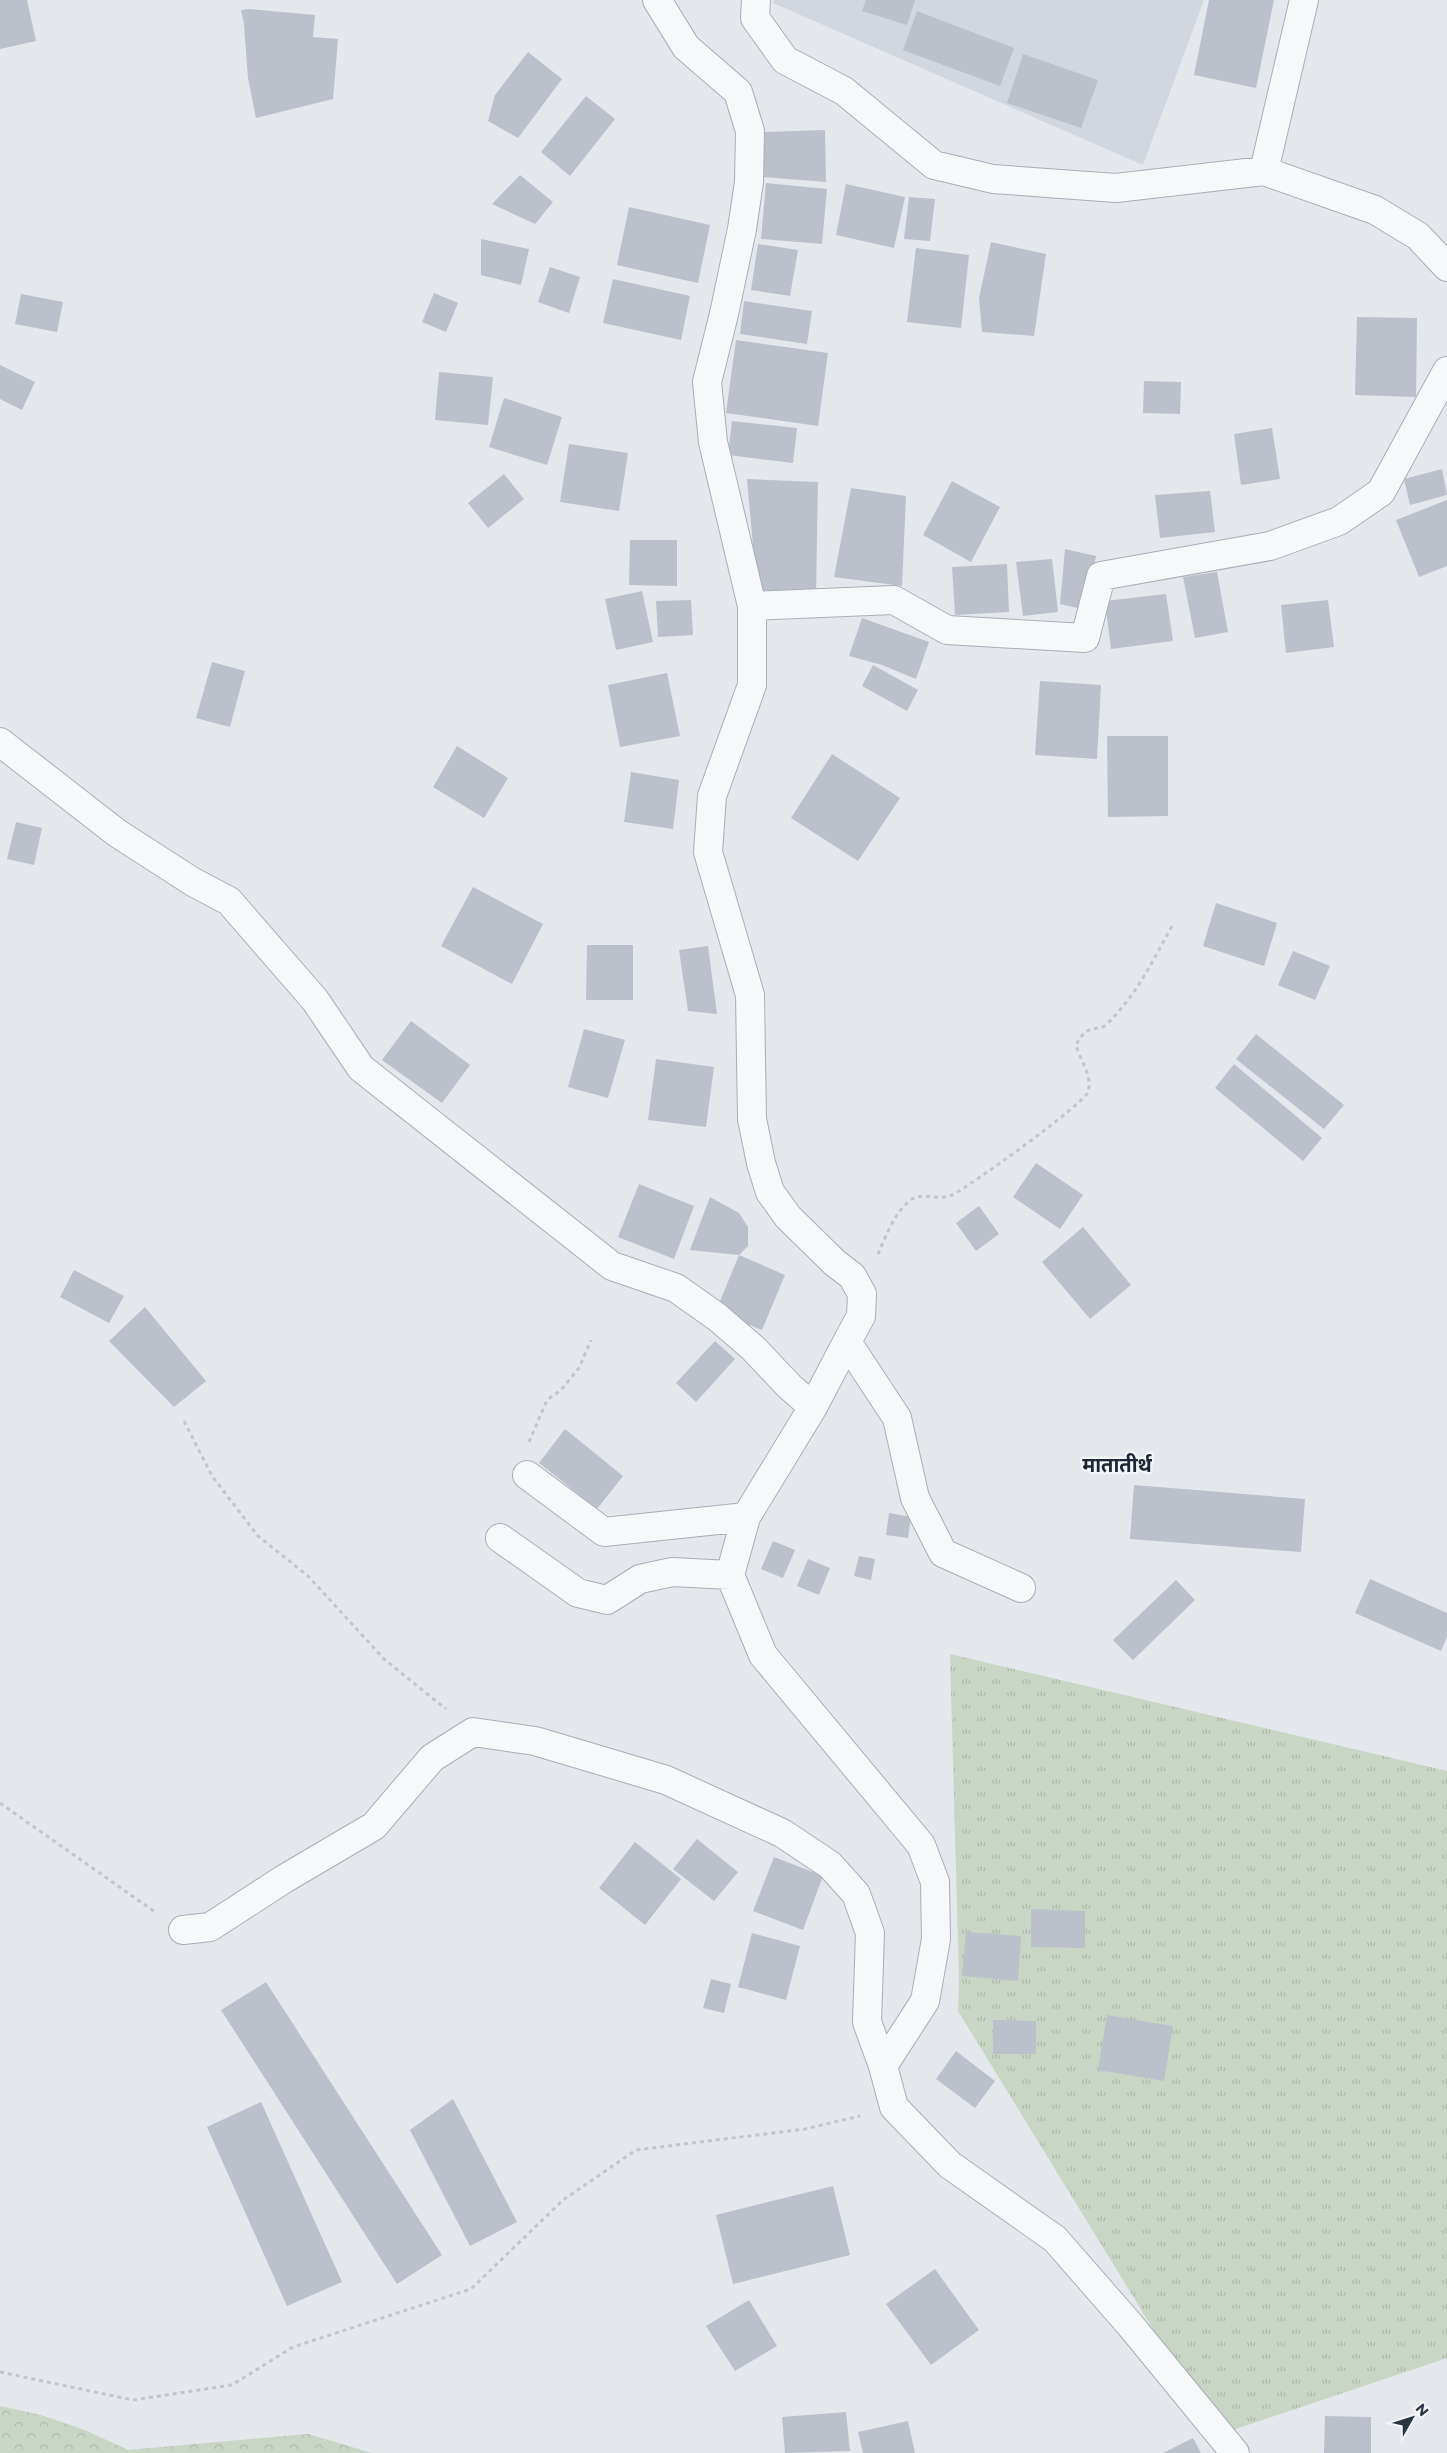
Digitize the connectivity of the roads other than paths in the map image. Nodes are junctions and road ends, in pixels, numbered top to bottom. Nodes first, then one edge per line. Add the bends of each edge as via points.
1 (657, 0) edge
2 (756, 0) edge
3 (1304, 0) edge
4 (1264, 171) junction
5 (1447, 267) edge
6 (1447, 371) edge
7 (752, 606) junction
8 (0, 742) edge
9 (847, 1342) junction
10 (813, 1407) junction
11 (527, 1475) road end
12 (746, 1517) junction
13 (500, 1538) dead end
14 (730, 1575) junction
15 (1021, 1588) dead end
16 (183, 1930) road end
17 (883, 2066) junction
18 (1235, 2453) edge

1 - 7 street via 686,47 738,92 750,131 749,182 742,228 707,382 713,442
2 - 4 street via 755,18 785,60 844,91 934,164 993,179 1116,188
3 - 4 street
4 - 5 street via 1375,210 1418,236
6 - 7 street via 1381,492 1340,522 1270,546 1102,576 1085,638 946,630 894,600
7 - 9 street via 752,685 712,796 708,852 750,995 752,1119 761,1163 770,1192 788,1217 852,1276 862,1294 860,1316
8 - 10 street via 117,833 229,901 315,1000 361,1068 612,1266 676,1288 717,1317
9 - 10 street
9 - 15 street via 896,1418 916,1498 942,1552
10 - 12 street
11 - 12 street via 604,1532
12 - 14 street
13 - 14 street via 578,1593 607,1600 640,1579 672,1572
14 - 17 street via 763,1655 921,1845 935,1882 936,1939 925,2001
16 - 17 street via 210,1927 374,1826 432,1758 473,1732 535,1741 666,1780 782,1833 830,1865 856,1894 870,1932 867,2022
17 - 18 street via 894,2107 950,2165 1055,2239

